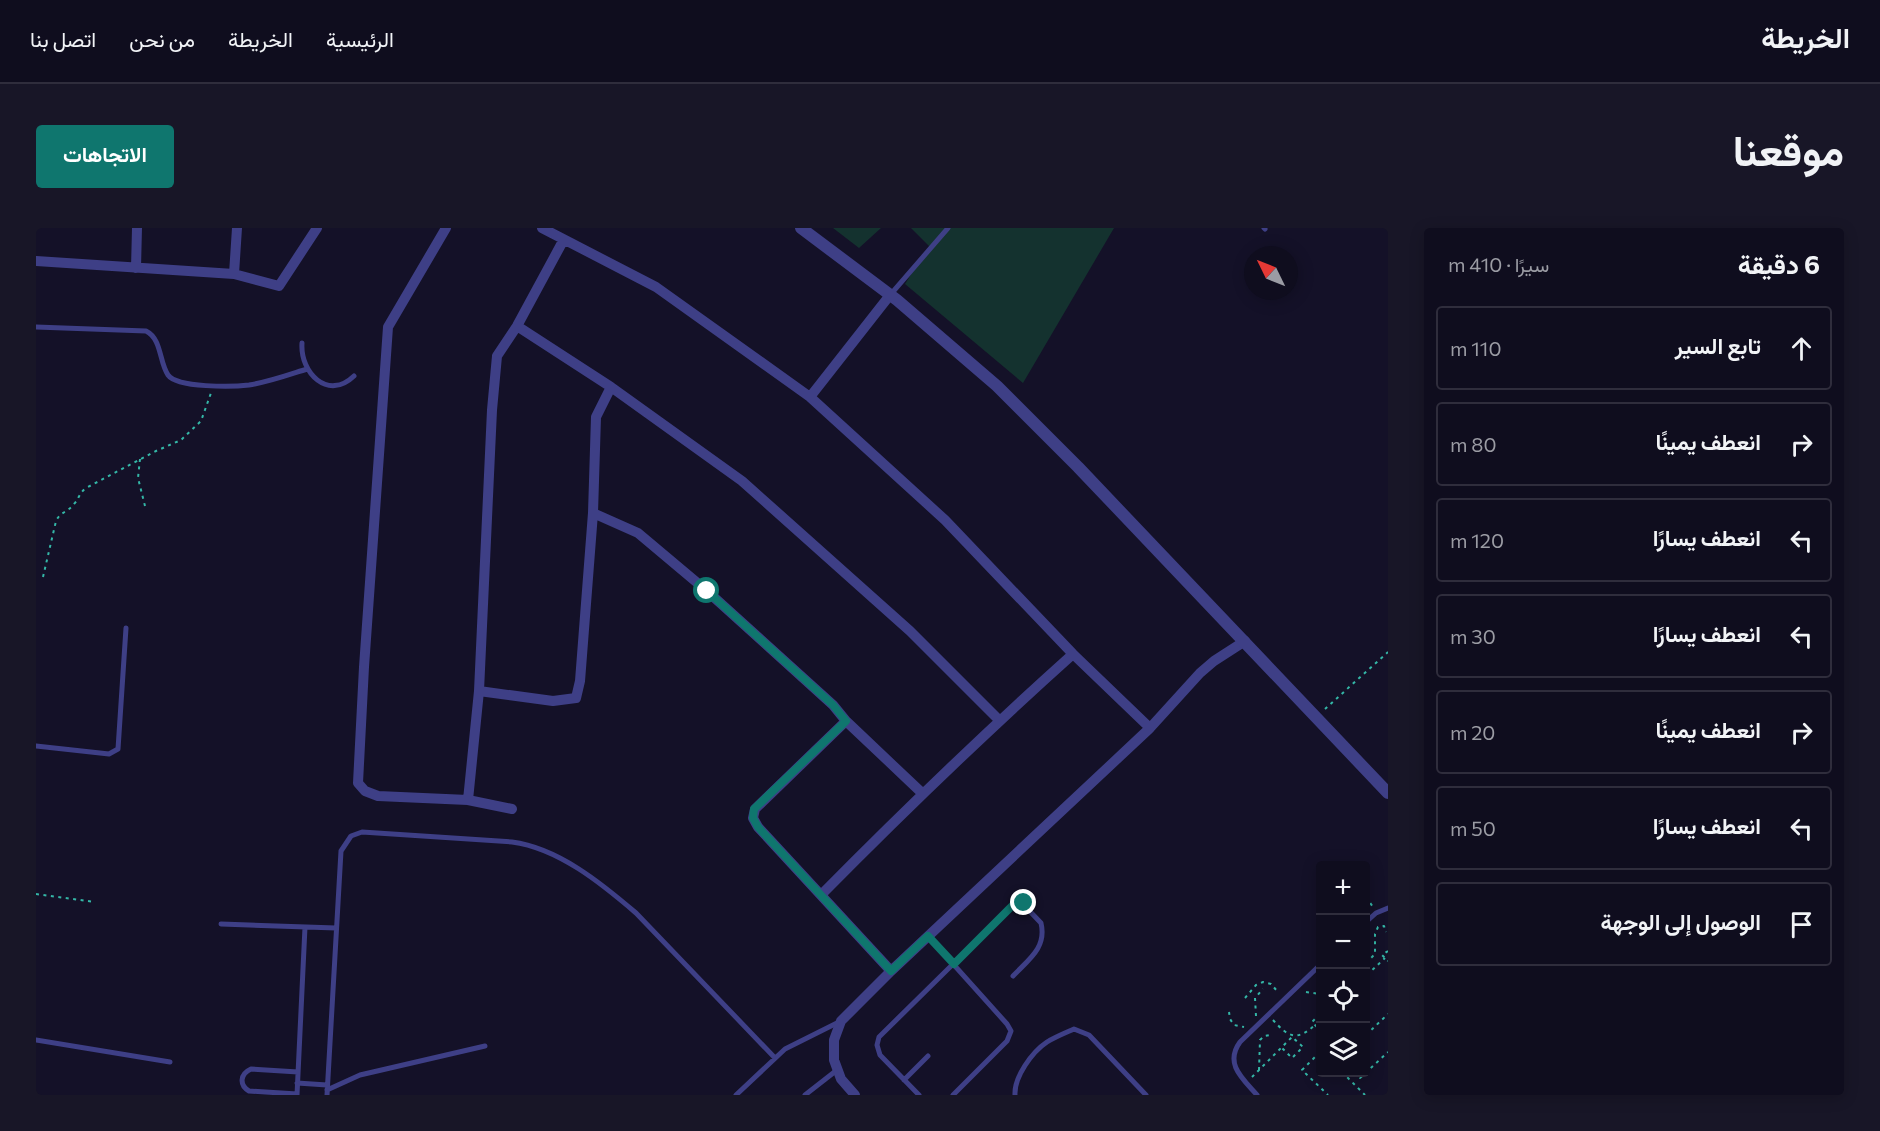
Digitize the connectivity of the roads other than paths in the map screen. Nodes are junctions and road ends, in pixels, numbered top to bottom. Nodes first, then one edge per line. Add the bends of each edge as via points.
1 (137, 228) edge
2 (237, 228) edge
3 (317, 228) edge
4 (446, 228) edge
5 (542, 228) edge
6 (801, 228) edge
7 (948, 228) edge
8 (563, 241) junction
9 (36, 261) edge
10 (136, 268) junction
11 (234, 274) junction
12 (890, 295) junction
13 (517, 326) junction
14 (36, 327) edge
15 (302, 343) dead end
16 (307, 369) junction
17 (354, 376) dead end
18 (611, 387) junction
19 (810, 398) junction
20 (593, 513) junction
21 (126, 628) dead end
22 (1245, 641) junction
23 (1073, 654) junction
24 (479, 691) junction
25 (999, 720) junction
26 (846, 721) junction
27 (1150, 728) junction
28 (36, 746) edge
29 (922, 793) junction
30 (1388, 793) edge
31 (468, 800) junction
32 (512, 808) dead end
33 (821, 895) junction
34 (1388, 908) edge
35 (1370, 918) edge
36 (220, 924) dead end
37 (305, 927) junction
38 (336, 928) junction
39 (928, 936) junction
40 (954, 964) junction
41 (1316, 969) edge
42 (891, 971) junction
43 (1013, 976) dead end
44 (841, 1021) junction
45 (36, 1040) edge
46 (485, 1046) dead end
47 (928, 1056) dead end
48 (776, 1058) junction
49 (170, 1062) dead end
50 (837, 1070) junction
51 (298, 1072) junction
52 (904, 1080) junction
53 (297, 1083) junction
54 (327, 1090) edge
55 (297, 1094) edge
56 (736, 1095) edge
57 (806, 1095) edge
58 (855, 1095) edge
59 (919, 1095) edge
60 (953, 1095) edge
61 (1015, 1095) edge
62 (1146, 1095) edge
63 (1257, 1095) edge

1 - 10 street
2 - 11 street
3 - 11 street via 279,286
4 - 31 street via 388,327 358,783 378,796
5 - 8 street
6 - 12 street
7 - 12 lane
8 - 13 street
8 - 19 street via 656,287
9 - 10 street
10 - 11 street
12 - 19 street
12 - 22 street via 1018,405
13 - 18 street
13 - 24 street via 497,356
14 - 16 lane via 146,331 154,337 166,372 179,383 250,384
15 - 16 lane
16 - 17 lane via 321,382 333,386
18 - 20 street via 596,417
18 - 25 street via 742,481 910,631
19 - 23 street via 945,520
20 - 24 street via 576,698 553,701
20 - 26 street via 638,533 707,591
21 - 28 lane via 117,749 109,754
22 - 27 street via 1200,673
22 - 30 street
23 - 25 street
23 - 27 street
24 - 31 street
25 - 29 street
26 - 29 street
26 - 33 street via 754,809 758,827
27 - 39 street
29 - 33 street
31 - 32 street
33 - 42 street
34 - 35 lane
36 - 37 lane
37 - 38 lane
37 - 51 lane
38 - 48 lane via 341,851 346,840 356,833 532,846 561,858 636,913
38 - 54 lane
39 - 40 lane
39 - 42 street
40 - 43 lane via 1014,904 1021,902 1040,921 1042,939 1039,949
40 - 52 lane via 877,1041 880,1055
40 - 60 lane via 1010,1027 1011,1035
41 - 63 lane via 1234,1052 1235,1069
42 - 44 street
44 - 48 lane via 791,1046
44 - 50 street via 834,1040
45 - 49 lane
46 - 54 lane via 360,1075
47 - 52 lane
48 - 56 lane
50 - 57 lane
50 - 58 street
51 - 53 lane
51 - 55 lane via 250,1069 242,1079 249,1091
52 - 59 lane
53 - 54 lane
53 - 55 lane
61 - 62 lane via 1014,1086 1028,1061 1046,1042 1074,1029 1089,1035

